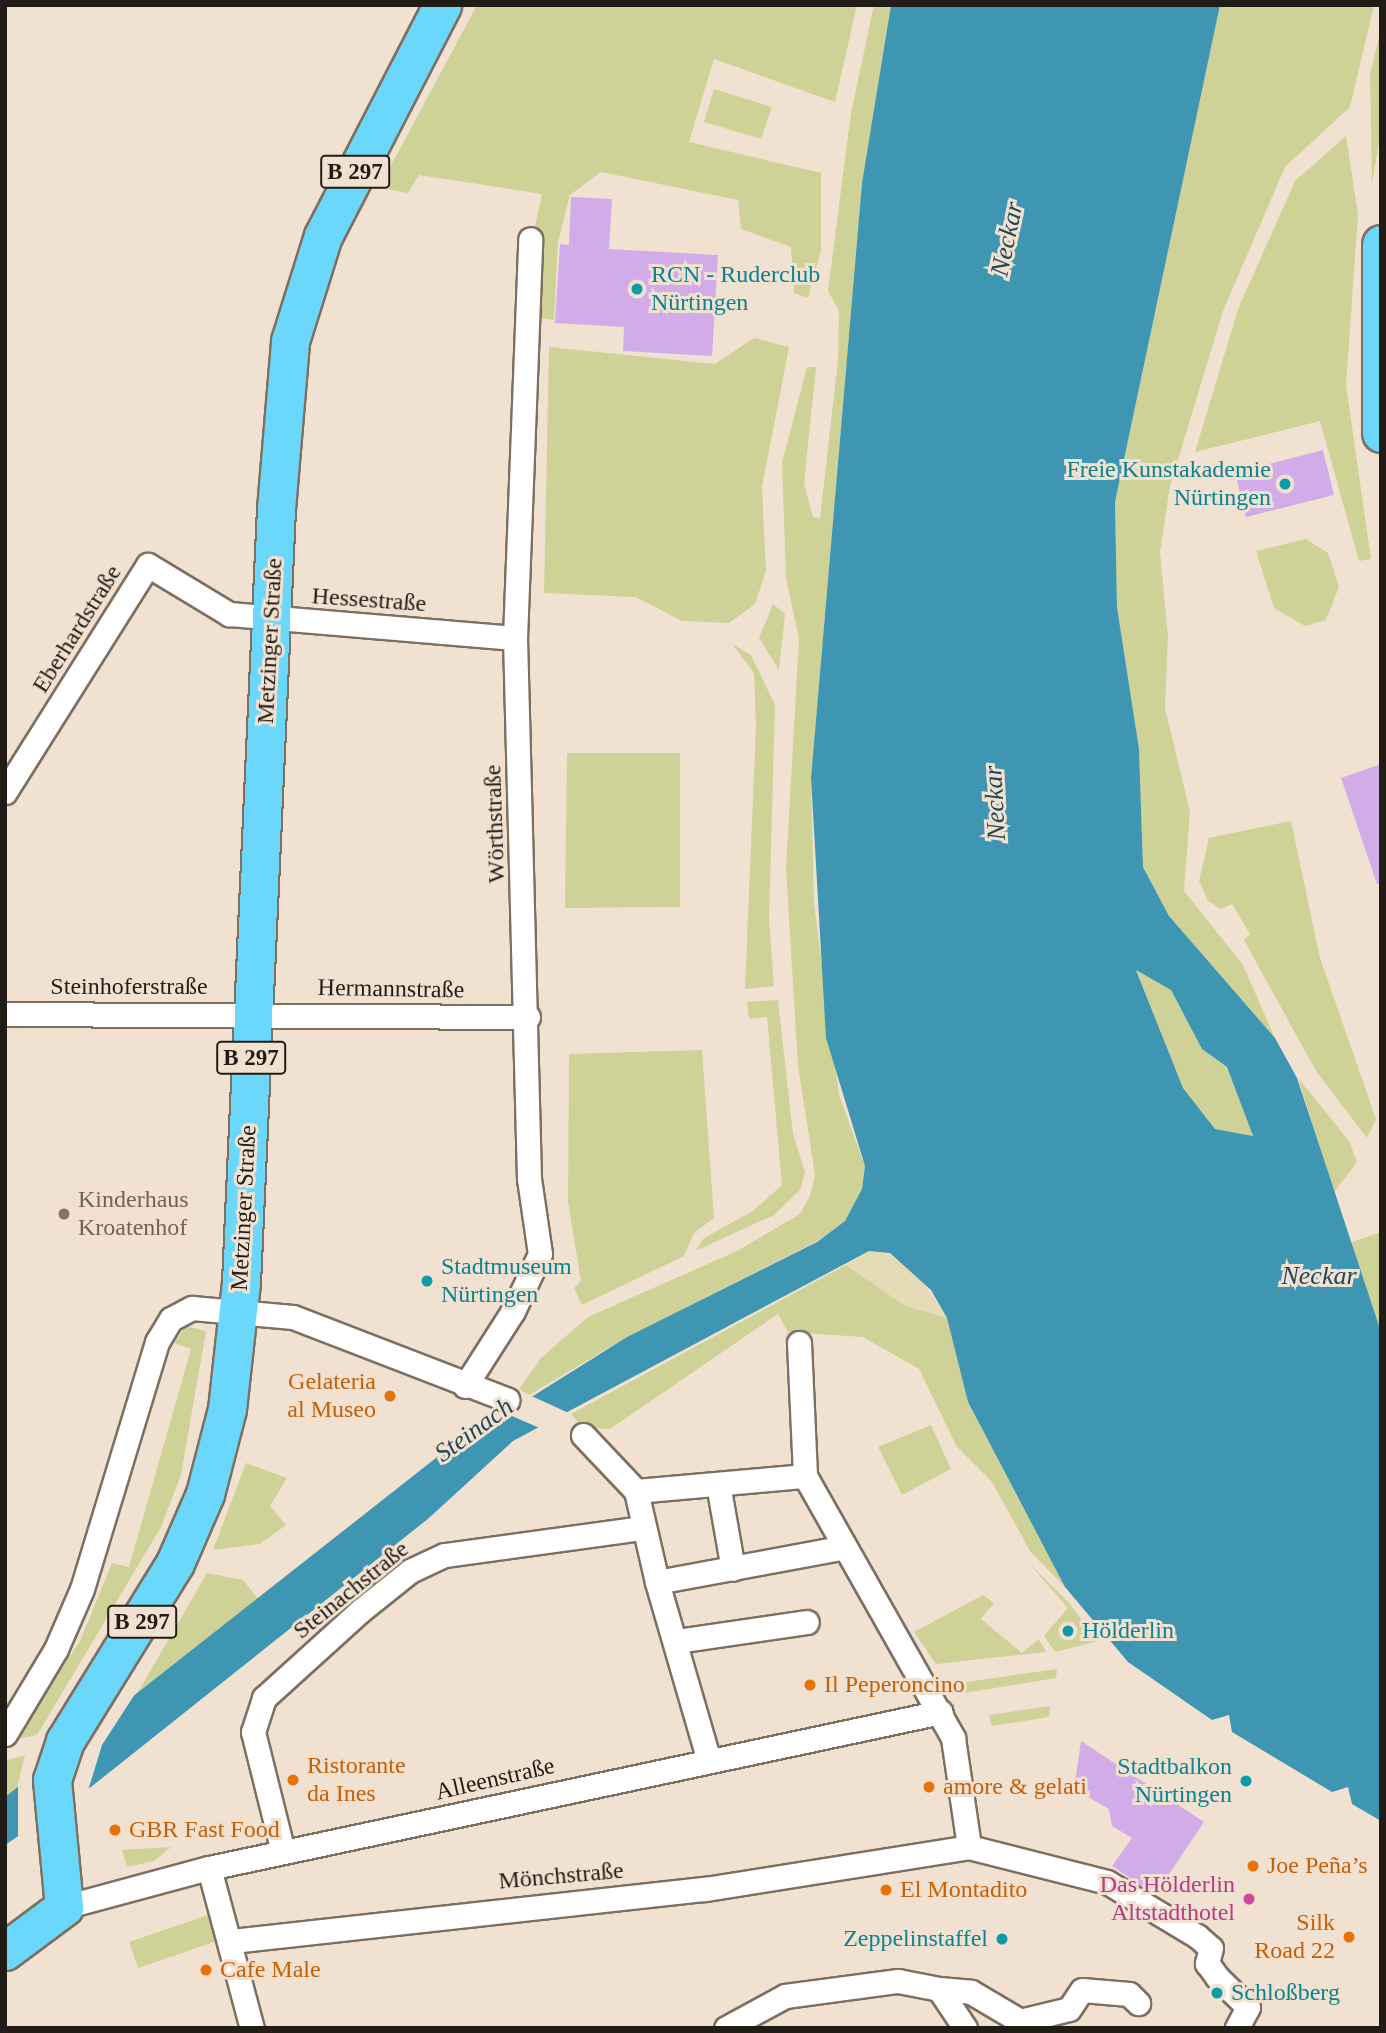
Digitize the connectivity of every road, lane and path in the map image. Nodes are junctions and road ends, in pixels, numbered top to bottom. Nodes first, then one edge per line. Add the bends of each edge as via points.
1 (442, 5) edge
2 (530, 239) dead end
3 (1381, 244) edge
4 (1381, 433) edge
5 (148, 565) joint
6 (273, 619) junction
7 (515, 638) junction
8 (5, 792) edge
9 (253, 1013) junction
10 (5, 1014) edge
11 (528, 1017) junction
12 (238, 1311) junction
13 (799, 1343) dead end
14 (465, 1385) junction
15 (508, 1400) dead end
16 (583, 1435) dead end
17 (805, 1476) junction
18 (718, 1484) junction
19 (636, 1491) junction
20 (642, 1528) junction
21 (841, 1548) junction
22 (733, 1569) junction
23 (657, 1582) junction
24 (807, 1622) dead end
25 (677, 1642) junction
26 (941, 1712) junction
27 (5, 1734) edge
28 (708, 1758) junction
29 (969, 1847) junction
30 (283, 1852) junction
31 (209, 1868) junction
32 (64, 1907) junction
33 (232, 1941) junction
34 (5, 1951) edge
35 (939, 1989) junction
36 (1138, 2003) dead end
37 (252, 2028) edge
38 (726, 2028) edge
39 (965, 2028) edge
40 (1237, 2028) edge

1 - 6 main road, Metzinger Straße / B 297 via 335,212 302,291 283,401
2 - 7 street, Wörthstraße
3 - 4 main road
5 - 6 street, Hessestraße via 229,614
5 - 8 street, Eberhardstraße
6 - 7 street, Hessestraße
6 - 9 main road, Metzinger Straße / B 297
7 - 11 street, Wörthstraße
9 - 10 street, Steinhoferstraße
9 - 11 street, Hermannstraße
9 - 12 main road, Metzinger Straße / B 297
11 - 14 street, Wörthstraße via 528,1179 540,1254 513,1311
12 - 14 street, Metzinger Straße via 293,1317
12 - 27 street, Metzinger Straße via 192,1308 170,1319 157,1342 82,1589 56,1649
12 - 32 main road, Metzinger Straße / B 297 via 228,1409 205,1494 131,1642 65,1741 51,1780
13 - 17 street
14 - 15 street, Metzinger Straße
16 - 19 street
17 - 18 street
17 - 21 street
18 - 19 street
18 - 22 street
19 - 20 street
20 - 23 street
20 - 30 street, Steinachstraße via 445,1555 410,1571 360,1611 264,1698 253,1732
21 - 22 street
21 - 26 street
22 - 23 street
23 - 25 street
24 - 25 street
25 - 28 street
26 - 28 street, Alleenstraße
26 - 29 street via 953,1738
28 - 30 street, Alleenstraße
29 - 33 street, Mönchstraße via 705,1889
29 - 40 street, Mönchstraße via 1031,1859 1131,1895 1211,1948 1207,1963 1248,2007
30 - 31 street, Alleenstraße
31 - 32 street, Alleenstraße
31 - 33 street
32 - 34 main road
33 - 37 street
35 - 36 street via 971,1992 1006,2007 1020,2021 1069,2009 1082,1990 1129,1994
35 - 38 street via 898,1980 785,1996
35 - 39 street

